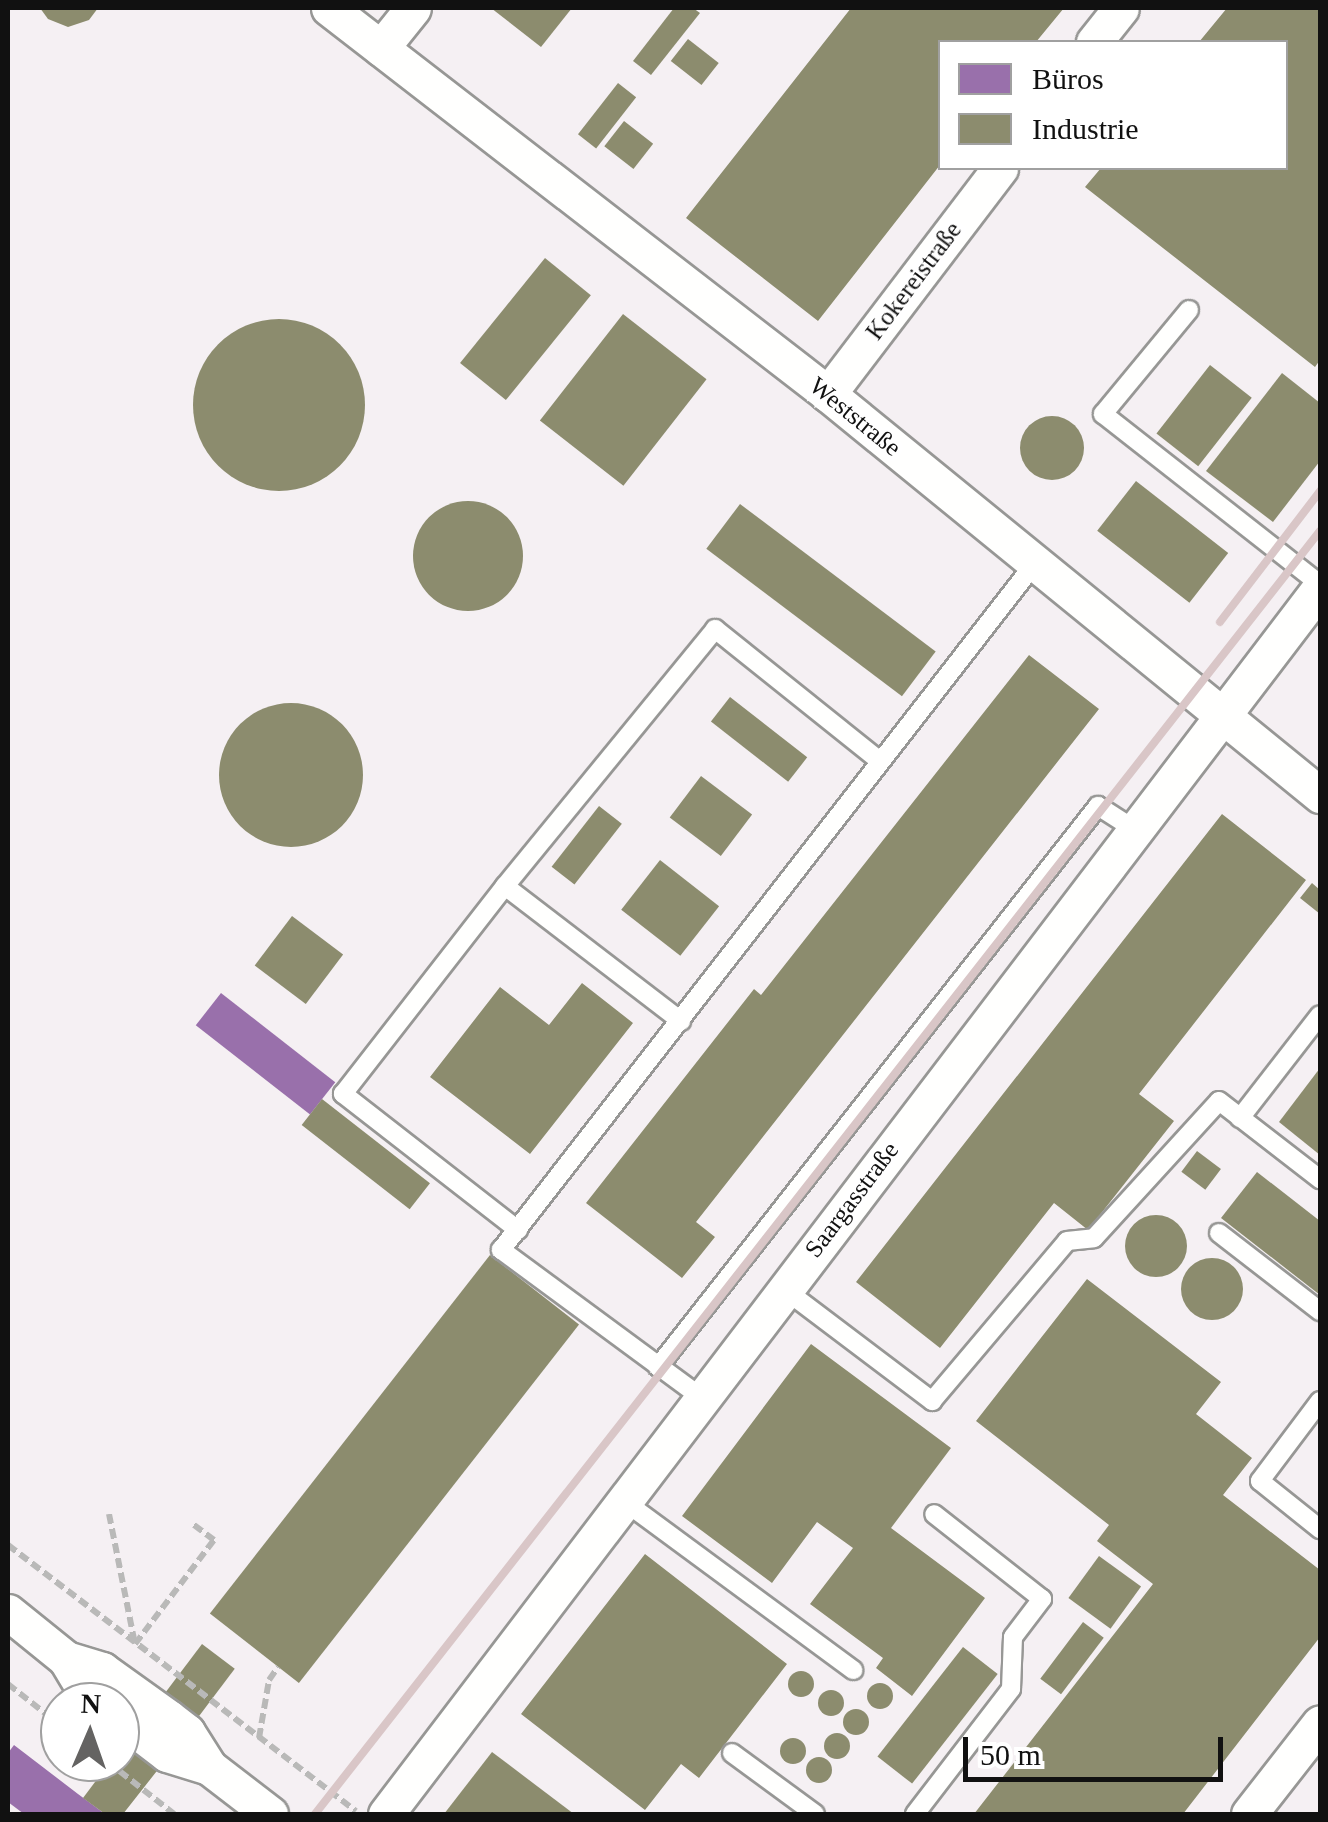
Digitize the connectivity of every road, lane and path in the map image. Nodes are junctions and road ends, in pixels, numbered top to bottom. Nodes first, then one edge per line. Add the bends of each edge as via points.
1 (329, 8) edge
2 (413, 8) edge
3 (1121, 8) edge
4 (1096, 40) edge
5 (381, 48) junction
6 (998, 170) edge
7 (1190, 310) dead end
8 (828, 394) junction
9 (1035, 562) junction
10 (1320, 586) edge
11 (1220, 714) junction
12 (880, 762) junction
13 (1320, 795) edge
14 (1134, 829) junction
15 (505, 886) junction
16 (1320, 1015) edge
17 (681, 1021) junction
18 (1240, 1118) junction
19 (1320, 1179) edge
20 (518, 1230) junction
21 (1219, 1233) dead end
22 (784, 1289) junction
23 (1320, 1312) edge
24 (658, 1367) junction
25 (702, 1398) junction
26 (1320, 1401) edge
27 (624, 1501) junction
28 (108, 1514) dead end
29 (934, 1514) dead end
30 (193, 1524) dead end
31 (1320, 1529) edge
32 (8, 1545) edge
33 (8, 1612) edge
34 (135, 1644) junction
35 (66, 1658) junction
36 (278, 1666) dead end
37 (853, 1670) dead end
38 (80, 1682) edge
39 (8, 1684) edge
40 (40, 1709) edge
41 (1320, 1723) edge
42 (140, 1733) edge
43 (258, 1738) junction
44 (732, 1753) dead end
45 (209, 1767) junction
46 (133, 1782) edge
47 (174, 1814) edge
48 (270, 1814) edge
49 (360, 1814) edge
50 (386, 1814) edge
51 (815, 1814) edge
52 (915, 1814) edge
53 (1249, 1814) edge

1 - 5 street, Weststraße
2 - 5 street
3 - 4 street
5 - 8 street, Weststraße
6 - 8 street, Kokereistraße
7 - 10 lane via 1103,414
8 - 9 street, Weststraße
9 - 11 street, Weststraße
9 - 12 lane
10 - 11 street, Saargasstraße
11 - 13 street, Weststraße
11 - 14 street, Saargasstraße
12 - 15 lane via 715,629
12 - 17 lane
14 - 22 street, Saargasstraße
14 - 24 lane via 1098,806
15 - 17 lane
15 - 20 lane via 343,1094
16 - 18 lane
17 - 20 lane
18 - 19 lane
18 - 22 lane via 1219,1101 1094,1238 1067,1241 932,1400
20 - 24 lane via 501,1250
21 - 23 lane
22 - 25 street, Saargasstraße
24 - 25 lane
25 - 27 street, Saargasstraße
26 - 31 lane via 1260,1482
27 - 37 lane
27 - 50 street, Saargasstraße
28 - 34 path
29 - 52 lane via 1042,1599 1013,1637 1011,1689
30 - 34 path via 214,1540
32 - 34 path
33 - 35 street
34 - 43 path
35 - 38 street
35 - 45 street via 102,1670 150,1703 187,1732
36 - 43 path
39 - 40 path
41 - 53 street
42 - 45 street via 167,1754
43 - 49 path
44 - 51 lane
45 - 48 street
46 - 47 path

